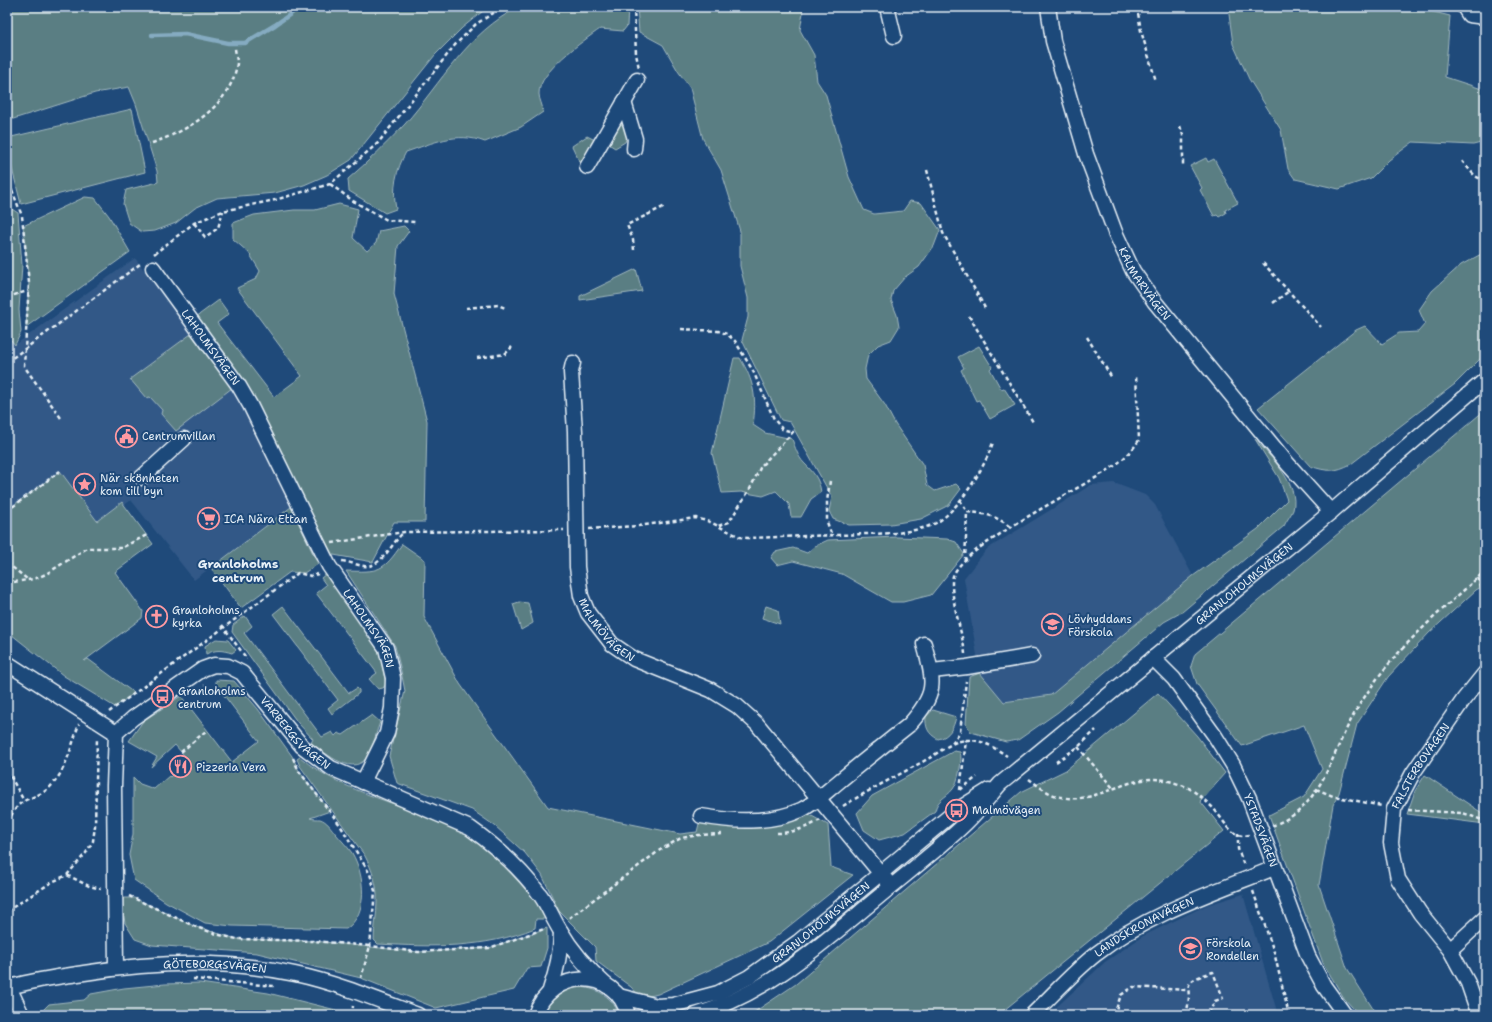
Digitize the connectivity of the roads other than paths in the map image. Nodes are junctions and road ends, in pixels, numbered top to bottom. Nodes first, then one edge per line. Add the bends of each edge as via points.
1 (887, 7) edge
2 (1048, 7) edge
3 (1464, 7) edge
4 (1485, 17) edge
5 (894, 36) dead end
6 (638, 73) road end
7 (624, 102) junction
8 (634, 149) dead end
9 (587, 167) dead end
10 (150, 261) road end
11 (573, 363) dead end
12 (1485, 380) edge
13 (184, 439) dead end
14 (140, 478) dead end
15 (1331, 512) junction
16 (924, 644) dead end
17 (1032, 656) dead end
18 (1153, 658) junction
19 (7, 663) edge
20 (932, 671) junction
21 (1485, 673) edge
22 (116, 733) junction
23 (363, 782) junction
24 (1000, 784) junction
25 (818, 798) junction
26 (701, 816) dead end
27 (1274, 868) junction
28 (882, 873) junction
29 (891, 886) junction
30 (1485, 918) edge
31 (561, 932) junction
32 (1450, 950) junction
33 (116, 968) junction
34 (607, 986) junction
35 (8, 987) edge
36 (545, 996) junction
37 (619, 996) junction
38 (22, 1015) edge
39 (418, 1015) edge
40 (524, 1015) edge
41 (535, 1015) edge
42 (628, 1015) edge
43 (696, 1015) edge
44 (1032, 1015) edge
45 (1345, 1015) edge
46 (1479, 1015) edge

1 - 5 street
2 - 15 street, KALMARVÄGEN via 1053,41 1080,133 1115,232 1133,271 1154,301
3 - 4 street via 1469,15
6 - 7 street
7 - 8 street via 635,139
7 - 9 street
10 - 23 street, LAHOLMSVÄGEN via 239,386 329,566 386,648 393,678 388,733
11 - 25 street, MALMÖVÄGEN via 577,567 581,596 588,613 612,644 634,659 711,690 738,706 757,724
12 - 15 street, GRANLOHOLMSVÄGEN
13 - 14 street
15 - 18 street, GRANLOHOLMSVÄGEN
16 - 20 street
17 - 20 street
18 - 24 street, GRANLOHOLMSVÄGEN
18 - 27 street, YSTADSVÄGEN via 1174,679 1233,765 1249,798
19 - 22 street
20 - 25 street via 930,698 921,712 909,725
21 - 32 street, FALSTERBOVÄGEN via 1438,734 1394,809 1391,843 1398,879 1420,913
22 - 23 street, VARBERGSVÄGEN via 133,718 203,669 214,665 228,666 246,677 302,746 331,768
22 - 33 street
23 - 31 street via 470,828 490,842 521,871 542,897
24 - 28 street, GRANLOHOLMSVÄGEN via 957,810
24 - 29 street, GRANLOHOLMSVÄGEN via 966,823
25 - 26 street via 801,810 755,821 727,821
25 - 28 street, MALMÖVÄGEN
27 - 44 street, LANDSKRONAVÄGEN via 1160,915 1128,932 1096,954
27 - 45 street, YSTADSVÄGEN via 1308,956 1324,986
28 - 29 street, MALMÖVÄGEN
28 - 37 street, GRANLOHOLMSVÄGEN via 780,956 749,977 718,993 673,1005 657,1006
29 - 43 street, GRANLOHOLMSVÄGEN via 788,971 722,1007
30 - 32 street
31 - 34 street via 580,960
31 - 36 street via 557,971
32 - 46 street, FALSTERBOVÄGEN via 1468,983
33 - 35 street, GÖTEBORGSVÄGEN
33 - 39 street, GÖTEBORGSVÄGEN via 212,964 295,974 340,986
34 - 36 street via 593,980 567,981
34 - 37 street
35 - 38 street
36 - 40 street
36 - 41 street
37 - 42 street

